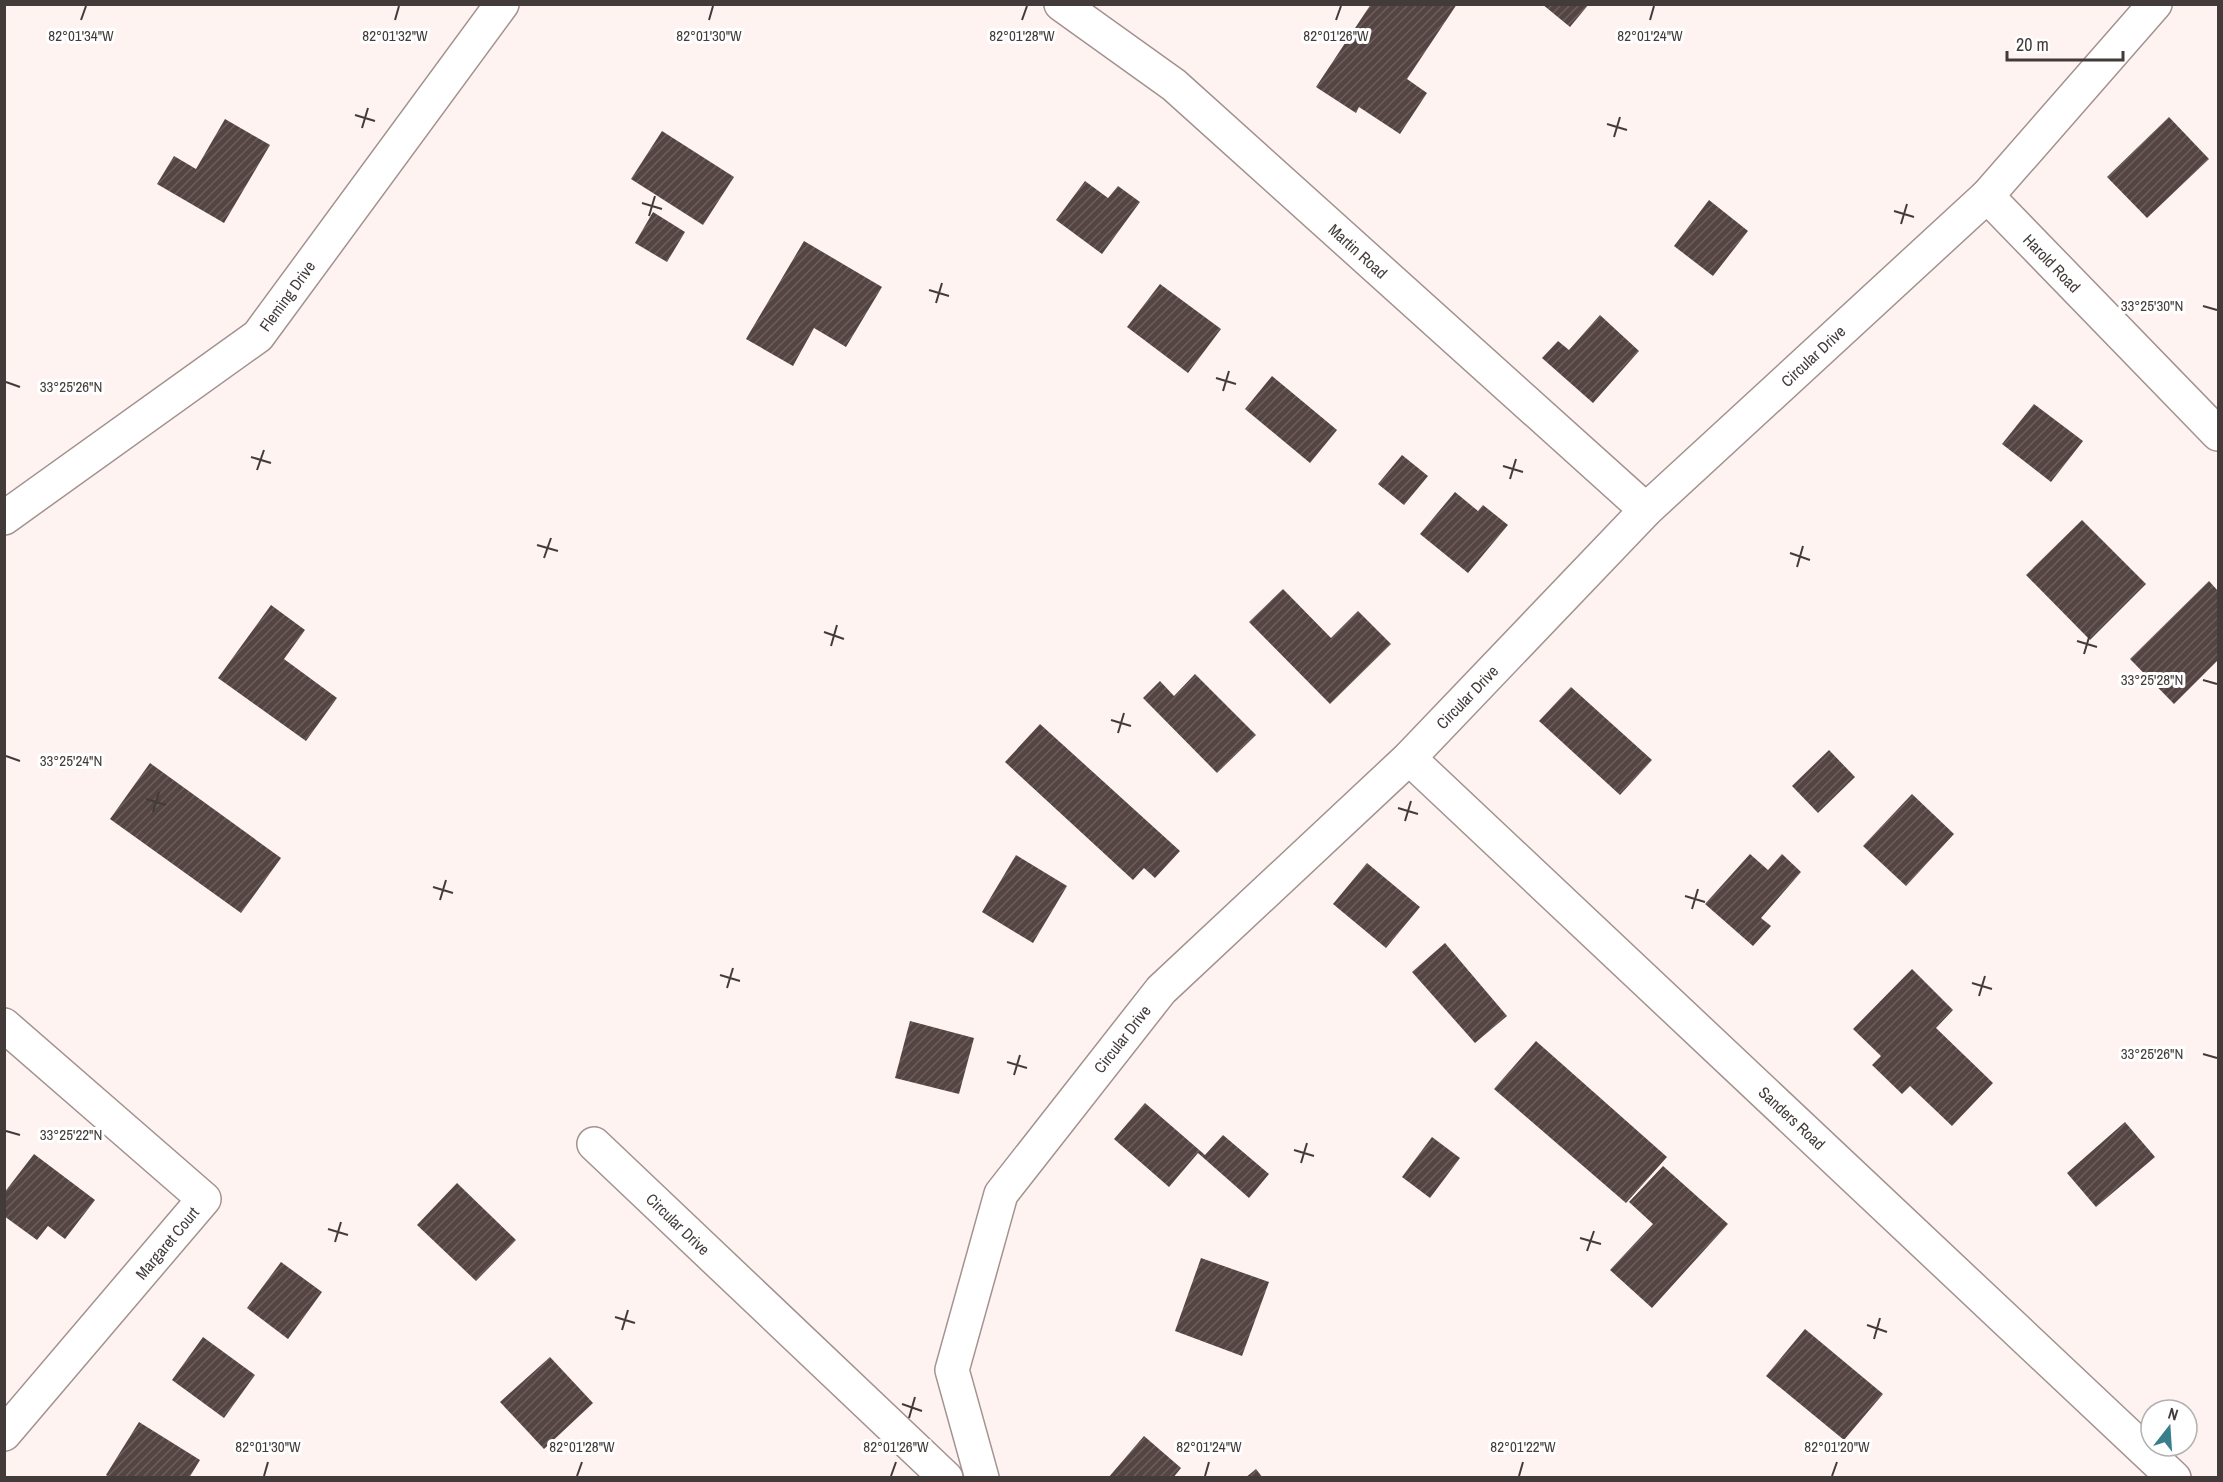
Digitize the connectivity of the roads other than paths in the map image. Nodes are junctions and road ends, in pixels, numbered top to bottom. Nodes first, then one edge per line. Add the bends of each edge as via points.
1 (502, 4) edge
2 (1061, 4) edge
3 (2155, 4) edge
4 (1987, 196) junction
5 (2218, 434) edge
6 (1646, 510) junction
7 (4, 518) edge
8 (1409, 758) junction
9 (4, 1025) edge
10 (594, 1144) dead end
11 (4, 1434) edge
12 (946, 1478) edge
13 (982, 1478) edge
14 (2174, 1478) edge

1 - 7 street, Fleming Drive via 258,336
2 - 6 street, Martin Road via 1174,85
3 - 4 street, Circular Drive
4 - 5 street, Harold Road
4 - 6 street, Circular Drive
6 - 8 street, Circular Drive
8 - 13 street, Circular Drive via 1161,990 1001,1194 952,1370
8 - 14 street, Sanders Road
9 - 11 street, Margaret Court via 204,1199
10 - 12 street, Circular Drive

